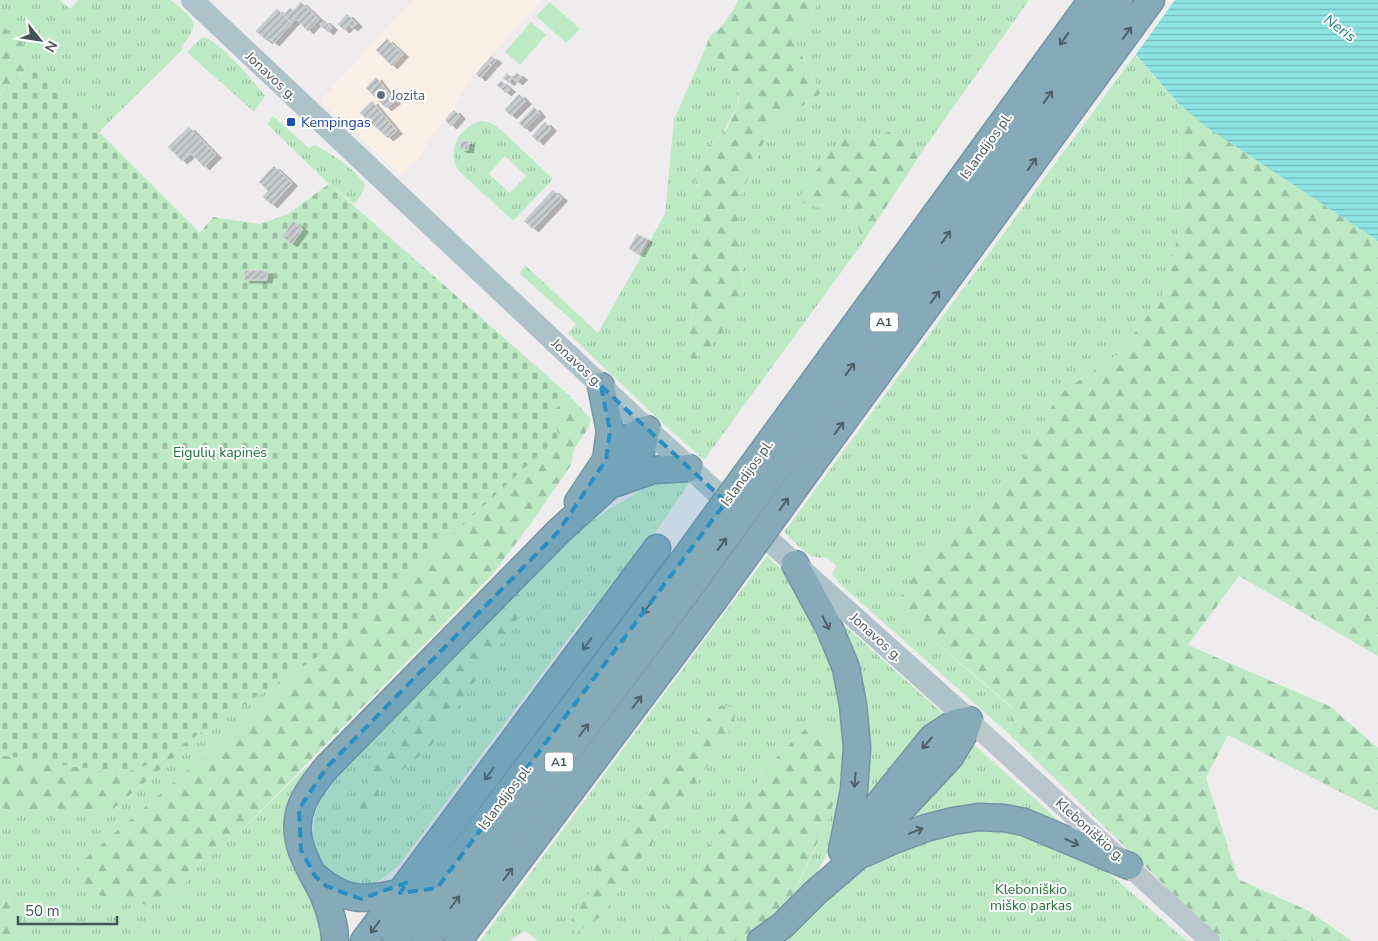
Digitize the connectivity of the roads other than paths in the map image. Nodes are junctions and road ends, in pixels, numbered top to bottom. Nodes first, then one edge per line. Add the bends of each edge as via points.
1 (192, 0) edge
2 (1092, 0) edge
3 (1119, 0) edge
4 (1151, 0) edge
5 (970, 186) junction
6 (601, 386) junction
7 (647, 429) junction
8 (689, 468) junction
9 (609, 472) junction
10 (657, 548) dead end
11 (795, 564) junction
12 (685, 576) junction
13 (969, 720) junction
14 (850, 854) junction
15 (425, 860) junction
16 (1130, 866) junction
17 (315, 876) junction
18 (437, 888) junction
19 (400, 893) junction
20 (372, 897) junction
21 (335, 941) edge
22 (364, 941) edge
23 (396, 941) edge
24 (426, 941) edge
25 (458, 941) edge
26 (761, 941) edge
27 (1210, 941) edge

1 - 6 main road, Jonavos g.
2 -> 5 highway, Islandijos pl. / A1
5 -> 3 highway, Islandijos pl. / A1
25 -> 4 highway, bridge via 714,600
5 - 12 highway, Islandijos pl. / A1, bridge
6 - 7 main road, Jonavos g.
6 - 9 highway via 610,431
7 - 8 main road, Jonavos g.
7 - 9 highway via 640,454
8 - 9 highway
8 - 11 main road, Jonavos g.
9 - 17 highway via 558,532 312,784 299,809 298,829 301,850
10 -> 15 highway
11 - 13 main road, Jonavos g.
11 -> 14 highway via 829,627 846,668 857,747
12 -> 18 highway, Islandijos pl. / A1
24 -> 12 highway, Islandijos pl. / A1
13 - 14 highway via 955,723 932,738
13 - 16 street, Kleboniškio g.
14 -> 16 highway via 926,828 979,817 1004,818 1024,822
14 - 26 highway via 783,925
15 - 19 highway
15 - 20 highway via 386,891
16 - 27 street, Kleboniškio g.
17 - 20 highway via 337,893 355,898
17 - 21 highway via 331,914
18 - 19 highway
18 - 23 highway, Islandijos pl. / A1
19 - 20 highway
19 -> 22 highway

